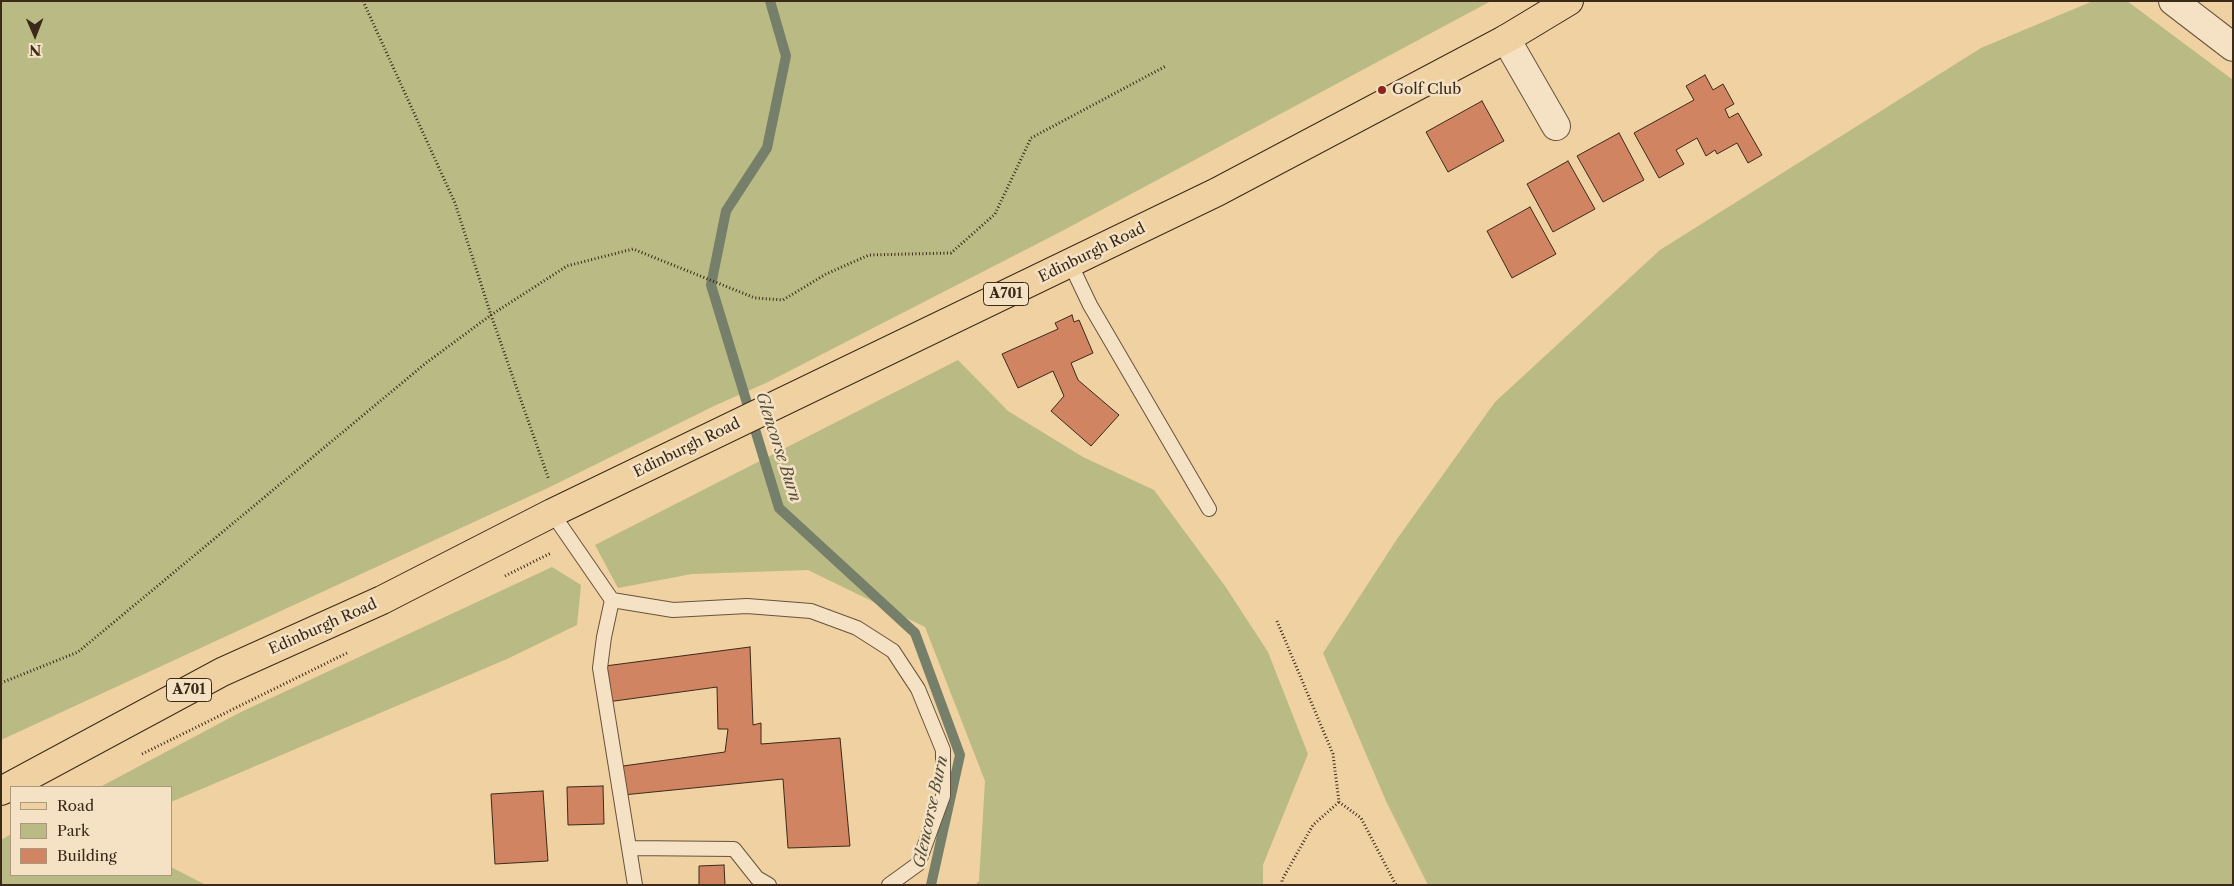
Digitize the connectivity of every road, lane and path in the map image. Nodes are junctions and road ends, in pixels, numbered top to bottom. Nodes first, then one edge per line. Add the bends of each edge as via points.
1 (363, 1) edge
2 (1570, 1) edge
3 (2173, 1) edge
4 (1506, 39) junction
5 (2233, 47) edge
6 (1166, 66) dead end
7 (1556, 126) dead end
8 (1070, 263) junction
9 (491, 315) junction
10 (1209, 509) dead end
11 (557, 511) junction
12 (572, 543) junction
13 (501, 578) dead end
14 (612, 600) junction
15 (1277, 621) dead end
16 (350, 652) dead end
17 (1, 684) edge
18 (137, 757) dead end
19 (1, 790) edge
20 (1340, 802) junction
21 (629, 848) junction
22 (635, 885) edge
23 (770, 885) edge
24 (889, 885) edge
25 (1282, 885) edge
26 (1396, 885) edge

1 - 9 path via 455,203
2 - 4 main road, Edinburgh Road / A701
3 - 5 street
4 - 7 street
4 - 8 main road, Edinburgh Road / A701 via 1217,192
6 - 9 path via 1031,138 995,214 951,253 869,255 826,274 783,300 755,298 633,249 567,266
8 - 10 lane via 1090,305
8 - 11 main road, Edinburgh Road / A701
9 - 11 path via 552,486
9 - 17 path via 426,363 78,652
11 - 12 lane
11 - 19 main road, Edinburgh Road / A701 via 382,600 222,672
12 - 13 path
12 - 14 lane
14 - 21 lane via 600,668
14 - 24 lane via 673,610 747,606 811,611 858,628 893,651 918,689 943,750 943,796 918,864
15 - 20 path via 1334,754
16 - 18 path
20 - 25 path via 1313,825
20 - 26 path via 1361,818
21 - 22 lane
21 - 23 lane via 734,850 757,878

